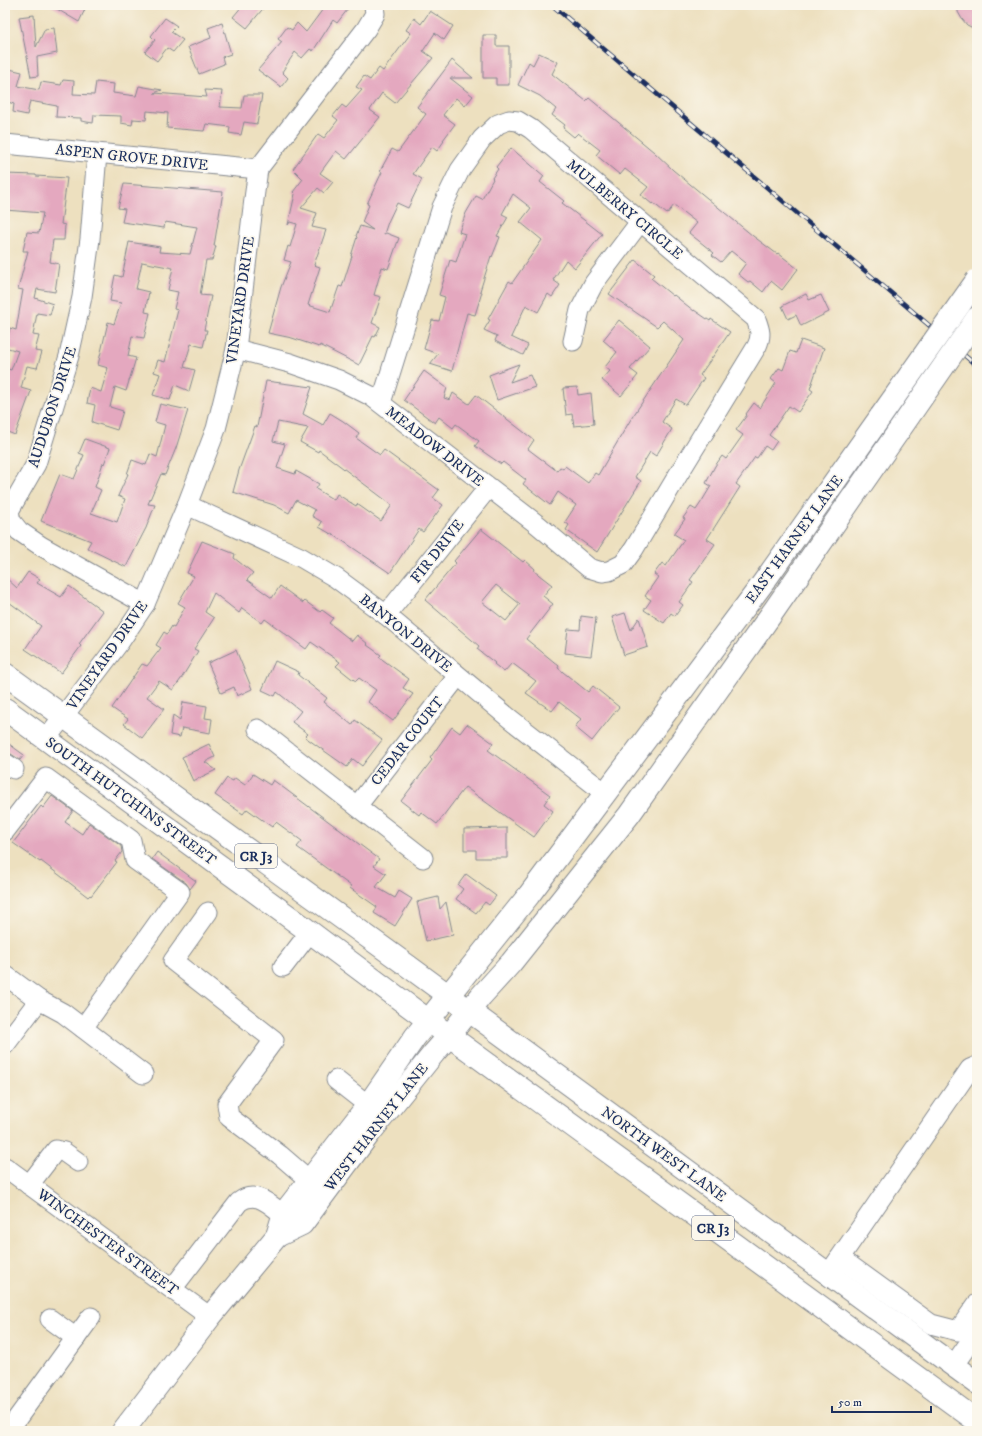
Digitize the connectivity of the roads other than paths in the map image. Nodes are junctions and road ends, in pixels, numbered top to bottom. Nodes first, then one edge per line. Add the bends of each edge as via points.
1 (373, 13) edge
2 (5, 144) edge
3 (97, 154) junction
4 (258, 169) junction
5 (640, 222) junction
6 (977, 280) edge
7 (977, 318) edge
8 (573, 341) dead end
9 (236, 349) junction
10 (381, 403) junction
11 (488, 488) junction
12 (187, 505) junction
13 (614, 568) joint
14 (145, 604) junction
15 (386, 615) junction
16 (5, 674) edge
17 (458, 676) junction
18 (5, 709) edge
19 (63, 717) junction
20 (258, 729) dead end
21 (46, 739) junction
22 (605, 793) junction
23 (357, 806) junction
24 (5, 831) edge
25 (423, 858) dead end
26 (208, 912) dead end
27 (310, 932) junction
28 (283, 967) dead end
29 (5, 975) edge
30 (448, 996) junction
31 (39, 1000) junction
32 (469, 1012) junction
33 (429, 1021) junction
34 (83, 1028) junction
35 (449, 1036) junction
36 (5, 1045) edge
37 (977, 1066) edge
38 (143, 1074) dead end
39 (336, 1080) dead end
40 (368, 1104) junction
41 (78, 1162) dead end
42 (5, 1167) edge
43 (308, 1180) junction
44 (29, 1185) junction
45 (284, 1215) junction
46 (277, 1236) junction
47 (834, 1266) junction
48 (172, 1289) junction
49 (977, 1304) edge
50 (210, 1317) junction
51 (91, 1318) dead end
52 (50, 1319) dead end
53 (969, 1334) edge
54 (76, 1338) junction
55 (953, 1366) junction
56 (977, 1383) edge
57 (977, 1421) edge
58 (8, 1431) edge
59 (123, 1431) edge

1 - 4 street via 366,29
2 - 3 street, ASPEN GROVE DRIVE
3 - 4 street, ASPEN GROVE DRIVE
3 - 14 street, AUDUBON DRIVE via 86,275 69,356 36,464 9,511 11,521 30,539
4 - 9 street, VINEYARD DRIVE
5 - 8 street via 594,283 580,310
5 - 10 street, MULBERRY CIRCLE via 531,129 518,121 509,120 498,124 482,139 460,170 442,207
5 - 13 street, MULBERRY CIRCLE via 756,319 761,338 634,549 623,564
6 - 22 main road, EAST HARNEY LANE, bridge via 763,583
7 - 32 main road, EAST HARNEY LANE, bridge via 776,609 628,815 512,963
9 - 10 street, MEADOW DRIVE via 290,363 339,380
9 - 12 street, VINEYARD DRIVE via 216,429
10 - 11 street, MEADOW DRIVE
11 - 13 street, MEADOW DRIVE via 538,525 589,568 602,572
11 - 15 street, FIR DRIVE
12 - 14 street, VINEYARD DRIVE
12 - 15 street, BANYON DRIVE via 302,558 336,578
14 - 19 street, VINEYARD DRIVE
15 - 17 street, BANYON DRIVE
16 - 19 main road, SOUTH HUTCHINS STREET / CR J3
17 - 22 street, BANYON DRIVE
17 - 23 street, CEDAR COURT
18 - 21 main road, SOUTH HUTCHINS STREET / CR J3
19 - 21 street, VINEYARD DRIVE
19 - 30 main road, SOUTH HUTCHINS STREET / CR J3
20 - 23 street
21 - 27 main road, SOUTH HUTCHINS STREET / CR J3
22 - 30 main road, EAST HARNEY LANE via 529,895
23 - 25 street
24 - 34 street via 46,778 131,840 135,860 180,892
26 - 43 street via 172,961 274,1040 227,1104 229,1117 280,1155
27 - 28 street
27 - 33 main road, SOUTH HUTCHINS STREET / CR J3
29 - 31 street
30 - 32 main road, NORTH WEST LANE / CR J3
30 - 33 main road, WEST HARNEY LANE
31 - 34 street
31 - 36 street
32 - 35 main road, WEST HARNEY LANE
32 - 47 main road, NORTH WEST LANE / CR J3
33 - 35 main road, SOUTH HUTCHINS STREET / CR J3
33 - 40 main road, WEST HARNEY LANE via 414,1038
34 - 38 street
35 - 46 main road, WEST HARNEY LANE via 369,1134 302,1224
35 - 57 main road, NORTH WEST LANE / CR J3
37 - 47 street via 970,1069
39 - 40 street
40 - 43 main road, WEST HARNEY LANE
41 - 44 street via 64,1152 56,1150
42 - 44 street, WINCHESTER STREET
43 - 45 main road, WEST HARNEY LANE
44 - 48 street, WINCHESTER STREET
45 - 46 main road, WEST HARNEY LANE
45 - 48 street via 263,1200 253,1196 244,1198
46 - 50 main road, WEST HARNEY LANE
47 - 53 street via 931,1324
47 - 55 main road, NORTH WEST LANE / CR J3
48 - 50 street, WINCHESTER STREET
49 - 53 street
50 - 59 main road, WEST HARNEY LANE
51 - 54 street
52 - 54 street
53 - 55 street
54 - 58 street
55 - 56 main road, NORTH WEST LANE / CR J3

